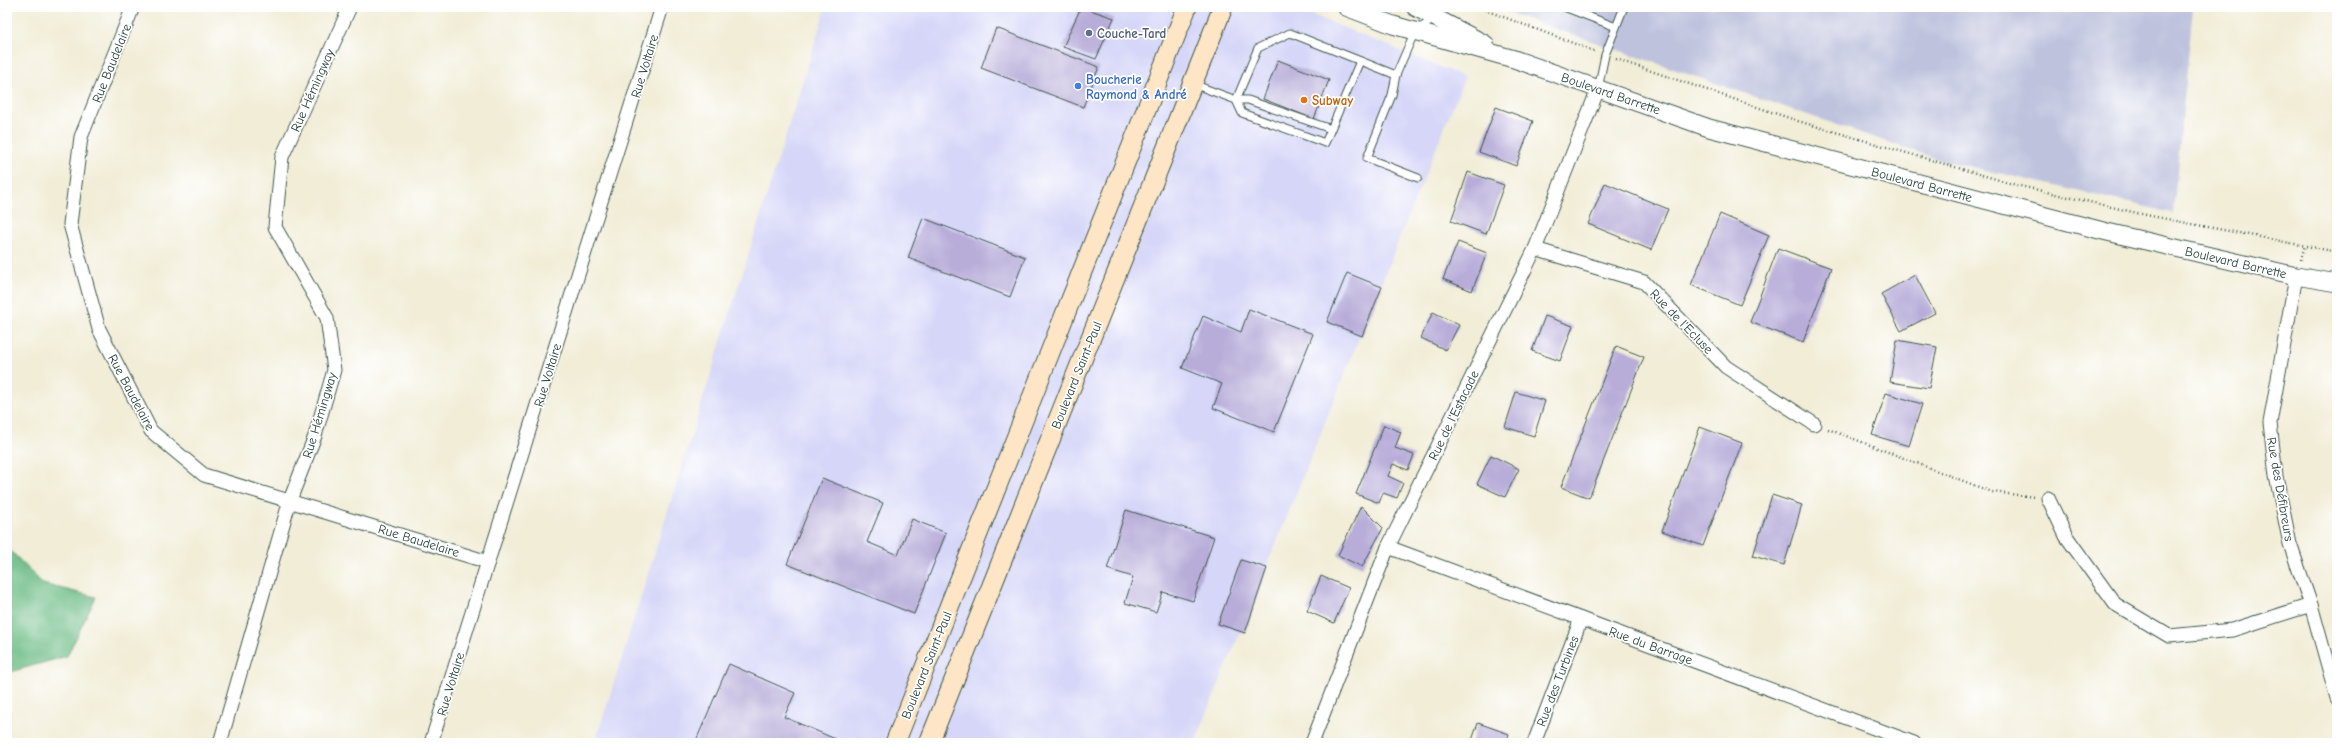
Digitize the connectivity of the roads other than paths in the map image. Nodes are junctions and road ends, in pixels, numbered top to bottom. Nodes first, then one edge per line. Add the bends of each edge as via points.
1 (133, 7) edge
2 (350, 7) edge
3 (662, 7) edge
4 (1187, 7) edge
5 (1223, 7) edge
6 (1346, 7) edge
7 (1415, 7) edge
8 (1564, 7) edge
9 (1624, 7) edge
10 (1438, 12) edge
11 (1616, 26) junction
12 (1415, 32) junction
13 (1514, 59) junction
14 (1360, 61) junction
15 (1396, 75) junction
16 (1192, 84) junction
17 (1598, 89) junction
18 (1236, 100) junction
19 (1331, 129) junction
20 (1418, 178) dead end
21 (1535, 249) junction
22 (2296, 276) junction
23 (2337, 283) edge
24 (1814, 424) road end
25 (2048, 498) road end
26 (290, 500) junction
27 (1388, 547) junction
28 (488, 562) junction
29 (2311, 605) junction
30 (1581, 619) junction
31 (2337, 698) edge
32 (220, 743) edge
33 (431, 743) edge
34 (895, 743) edge
35 (929, 743) edge
36 (1312, 743) edge
37 (1534, 743) edge
38 (1914, 743) edge

1 - 26 street, Rue Baudelaire via 81,137 70,224 99,329 151,431 204,474
2 - 26 street, Rue Hémingway via 282,157 275,227 327,318 334,370 315,436
3 - 28 street, Rue Voltaire
4 - 34 main road, Boulevard Saint-Paul
5 - 16 main road, Boulevard Saint-Paul
6 - 12 street, Boulevard Barrette
7 - 10 street, Boulevard Barrette
8 - 11 lane
9 - 11 lane
10 - 12 lane
10 - 13 street, Boulevard Barrette
11 - 17 lane via 1605,55
12 - 13 street, Boulevard Barrette
12 - 15 lane
13 - 17 street, Boulevard Barrette
14 - 15 lane
14 - 18 lane via 1290,34 1258,48
14 - 19 lane
15 - 20 lane via 1392,95 1367,158
16 - 18 lane
16 - 35 main road, Boulevard Saint-Paul
17 - 21 street, Rue de l'Estacade
17 - 22 street, Boulevard Barrette via 1709,128 2103,231
18 - 19 lane via 1248,100
18 - 19 lane via 1242,113 1325,143
21 - 24 street, Rue de l'Ecluse via 1644,282 1726,367
21 - 27 street, Rue de l'Estacade
22 - 23 street, Boulevard Barrette
22 - 29 street, Rue des Défibreurs via 2270,423 2276,476 2290,544
25 - 29 street via 2066,536 2115,604 2169,636 2232,630
26 - 28 street, Rue Baudelaire
26 - 32 street, Rue Hémingway
27 - 30 street, Rue du Barrage
27 - 36 street, Rue de l'Estacade
28 - 33 street, Rue Voltaire
29 - 31 street, Rue des Défibreurs
30 - 37 street, Rue des Turbines
30 - 38 street, Rue du Barrage

